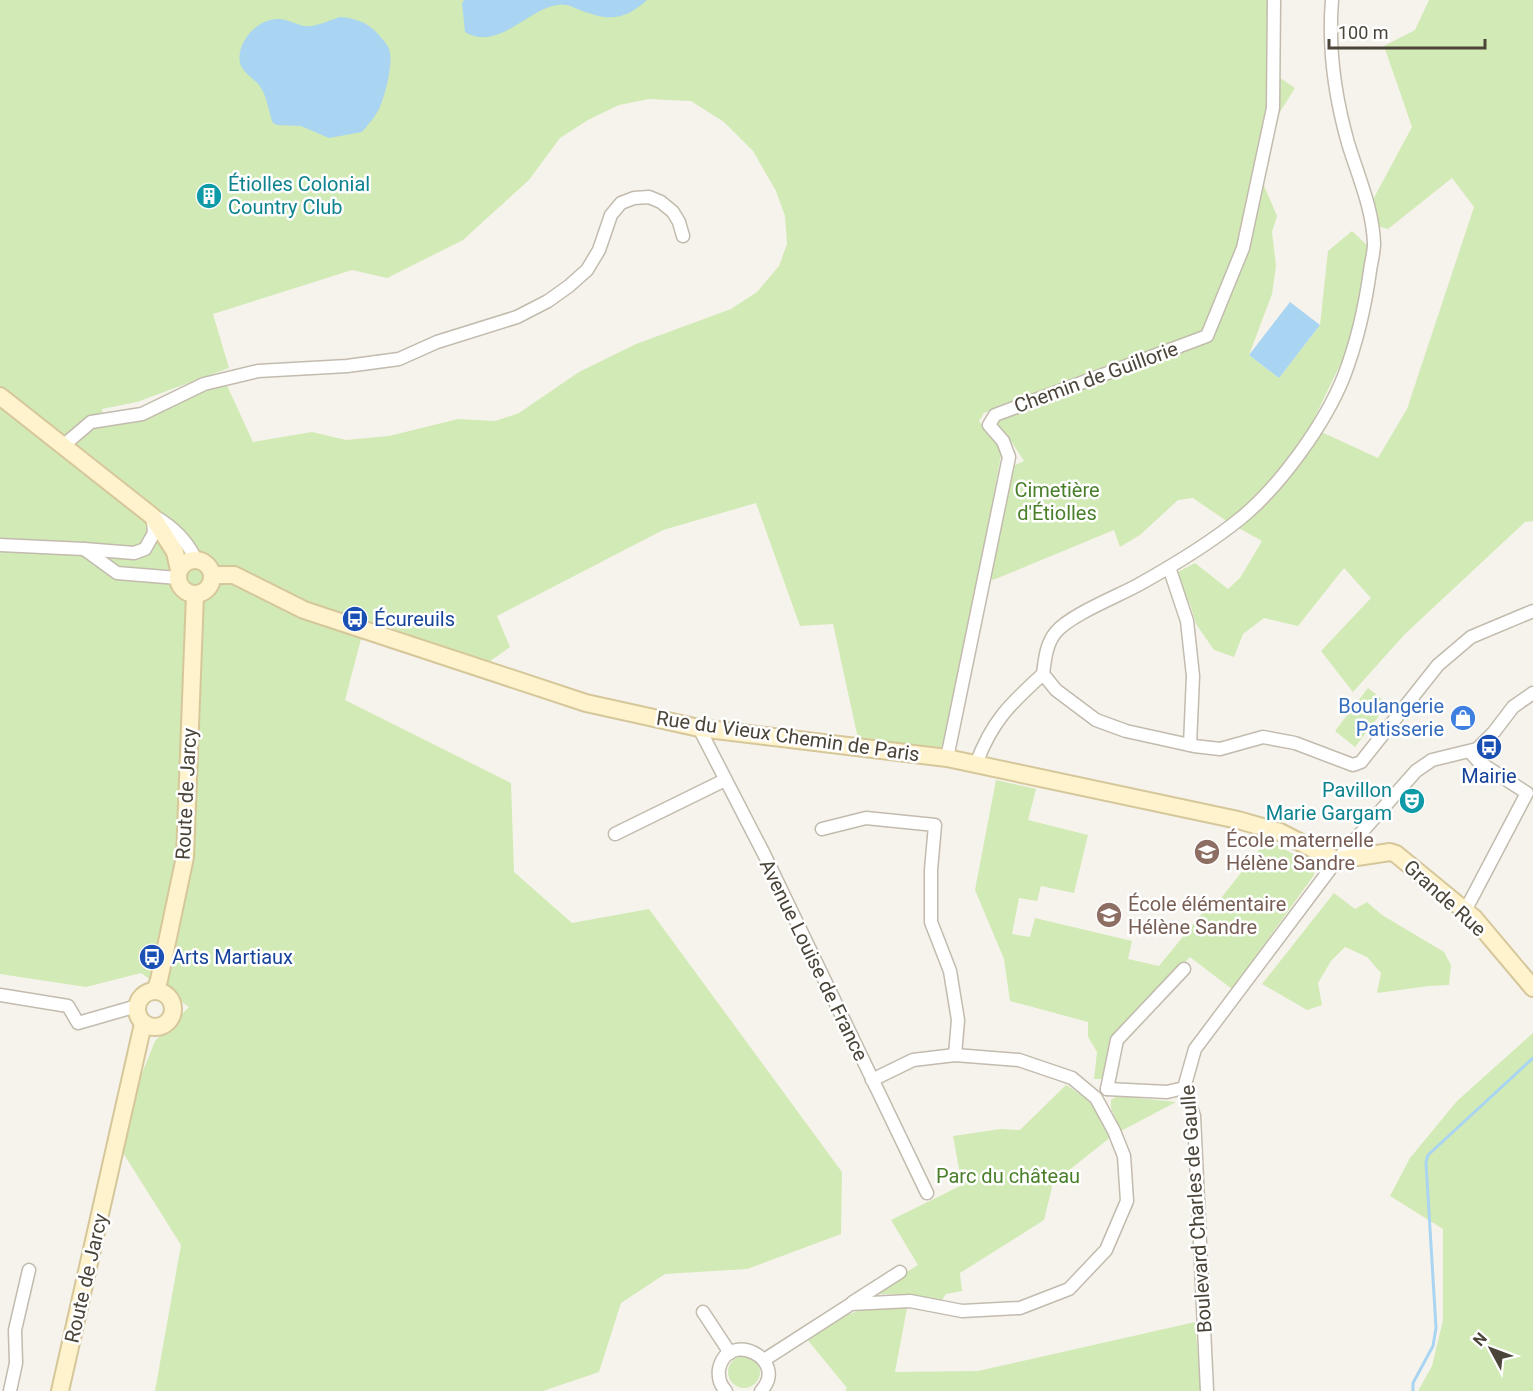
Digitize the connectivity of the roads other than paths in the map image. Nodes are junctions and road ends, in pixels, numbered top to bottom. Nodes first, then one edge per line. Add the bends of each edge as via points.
1 (1274, 0) edge
2 (1332, 0) edge
3 (682, 236) dead end
4 (0, 396) edge
5 (64, 445) junction
6 (152, 516) junction
7 (0, 545) edge
8 (84, 549) junction
9 (196, 560) junction
10 (1169, 567) junction
11 (178, 574) junction
12 (213, 576) junction
13 (195, 595) junction
14 (1533, 611) edge
15 (1043, 674) junction
16 (1533, 693) edge
17 (699, 728) junction
18 (1190, 745) junction
19 (1470, 752) junction
20 (947, 758) junction
21 (976, 764) junction
22 (725, 780) junction
23 (822, 829) dead end
24 (615, 834) dead end
25 (1337, 860) junction
26 (1465, 911) junction
27 (1184, 969) dead end
28 (1533, 988) edge
29 (154, 991) junction
30 (0, 995) edge
31 (137, 1006) junction
32 (143, 1024) junction
33 (955, 1055) junction
34 (872, 1080) junction
35 (1184, 1088) junction
36 (1107, 1089) junction
37 (1096, 1098) junction
38 (927, 1193) dead end
39 (29, 1270) dead end
40 (900, 1272) dead end
41 (851, 1304) junction
42 (703, 1312) dead end
43 (730, 1353) junction
44 (764, 1360) junction
45 (721, 1390) edge
46 (10, 1391) edge
47 (60, 1391) edge
48 (761, 1391) edge
49 (1207, 1391) edge

1 - 20 street, Chemin de Guillorie via 1273,108 1243,248 1207,336 995,415 989,425 1003,441 1009,457
2 - 10 street via 1332,67 1374,244 1357,336 1343,378 1318,427 1285,472 1243,517
3 - 5 street via 679,222 662,201 634,198 621,203 610,215 599,250 587,270 548,301 517,318 437,342 399,359 258,371 204,384 142,414 91,422
4 - 5 street
5 - 6 street
6 - 8 street via 154,533 145,549 134,553
6 - 9 street via 180,536
6 - 11 street via 175,552
7 - 8 street
8 - 11 street via 117,573
9 - 11 street via 185,562
9 - 12 street via 207,564
10 - 15 street via 1084,612 1057,631 1046,651
10 - 18 street via 1188,632 1193,676
11 - 13 street via 184,590
12 - 13 street via 209,588
12 - 17 street, Rue du Vieux Chemin de Paris via 234,575 304,610 586,703
13 - 29 street, Route de Jarcy via 185,857
14 - 18 street via 1471,636 1438,665 1361,762 1353,765 1295,742 1265,738 1220,749
15 - 18 street via 1056,690 1095,720
15 - 21 street via 999,717
16 - 19 street via 1513,707 1484,743
17 - 20 street, Rue du Vieux Chemin de Paris
17 - 22 street, Avenue Louise de France
19 - 25 street, Boulevard Charles de Gaulle via 1424,765
19 - 26 street via 1527,793
20 - 21 street, Rue du Vieux Chemin de Paris
21 - 25 street, Rue du Vieux Chemin de Paris via 1238,820 1280,832
22 - 24 street
22 - 34 street, Avenue Louise de France
23 - 33 street via 867,818 935,825 932,922 950,971 958,1020
25 - 26 street, Grande Rue via 1383,852 1396,854
25 - 35 street, Boulevard Charles de Gaulle via 1198,1043
26 - 28 street, Grande Rue
27 - 36 street via 1117,1040
29 - 31 street via 143,995
29 - 32 street via 169,998 171,1017 161,1026
30 - 31 street via 68,1006 78,1023
31 - 32 street
32 - 47 street, Route de Jarcy
33 - 34 street via 913,1060
33 - 37 street via 1019,1060 1072,1078
34 - 38 street, Avenue Louise de France
35 - 36 street via 1167,1092
35 - 49 street, Boulevard Charles de Gaulle via 1194,1116
36 - 37 street
37 - 41 street via 1124,1156 1128,1201 1106,1250 1069,1289 1020,1308 962,1311 910,1301
39 - 46 street via 15,1330 16,1363
40 - 41 street
41 - 44 street
42 - 43 street
43 - 44 street via 752,1351
43 - 45 street via 720,1368
44 - 48 street via 768,1379

